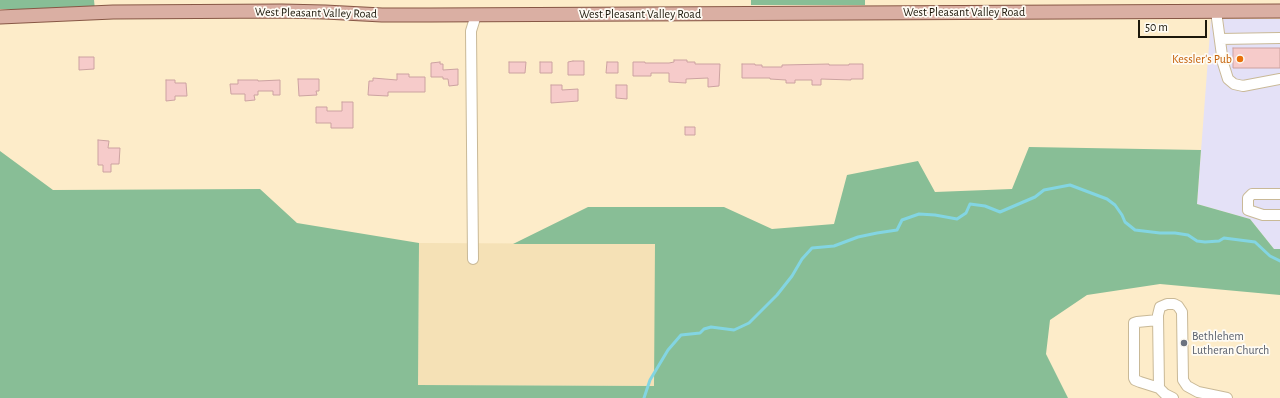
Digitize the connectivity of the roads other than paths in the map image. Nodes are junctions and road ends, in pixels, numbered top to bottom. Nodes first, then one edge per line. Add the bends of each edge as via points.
1 (1280, 10) edge
2 (1216, 11) junction
3 (476, 15) junction
4 (0, 17) edge
5 (1280, 38) edge
6 (1220, 39) junction
7 (1280, 79) edge
8 (1280, 194) edge
9 (1280, 215) edge
10 (472, 260) dead end
11 (1158, 320) junction
12 (1187, 386) junction
13 (1159, 388) junction
14 (1174, 398) edge
15 (1227, 398) edge

1 - 2 main road, West Pleasant Valley Road
2 - 3 main road, West Pleasant Valley Road
2 - 6 lane
3 - 4 main road, West Pleasant Valley Road via 282,11 113,12
3 - 10 lane via 471,31
5 - 6 lane
6 - 7 lane via 1223,63 1228,79 1234,84 1243,86
8 - 9 lane via 1252,194 1248,198 1248,210 1263,215
11 - 12 lane via 1160,307 1167,304 1178,306 1182,312 1183,380
11 - 13 lane
11 - 13 lane via 1134,323 1134,378
12 - 14 lane
12 - 15 lane via 1198,392
13 - 14 lane

